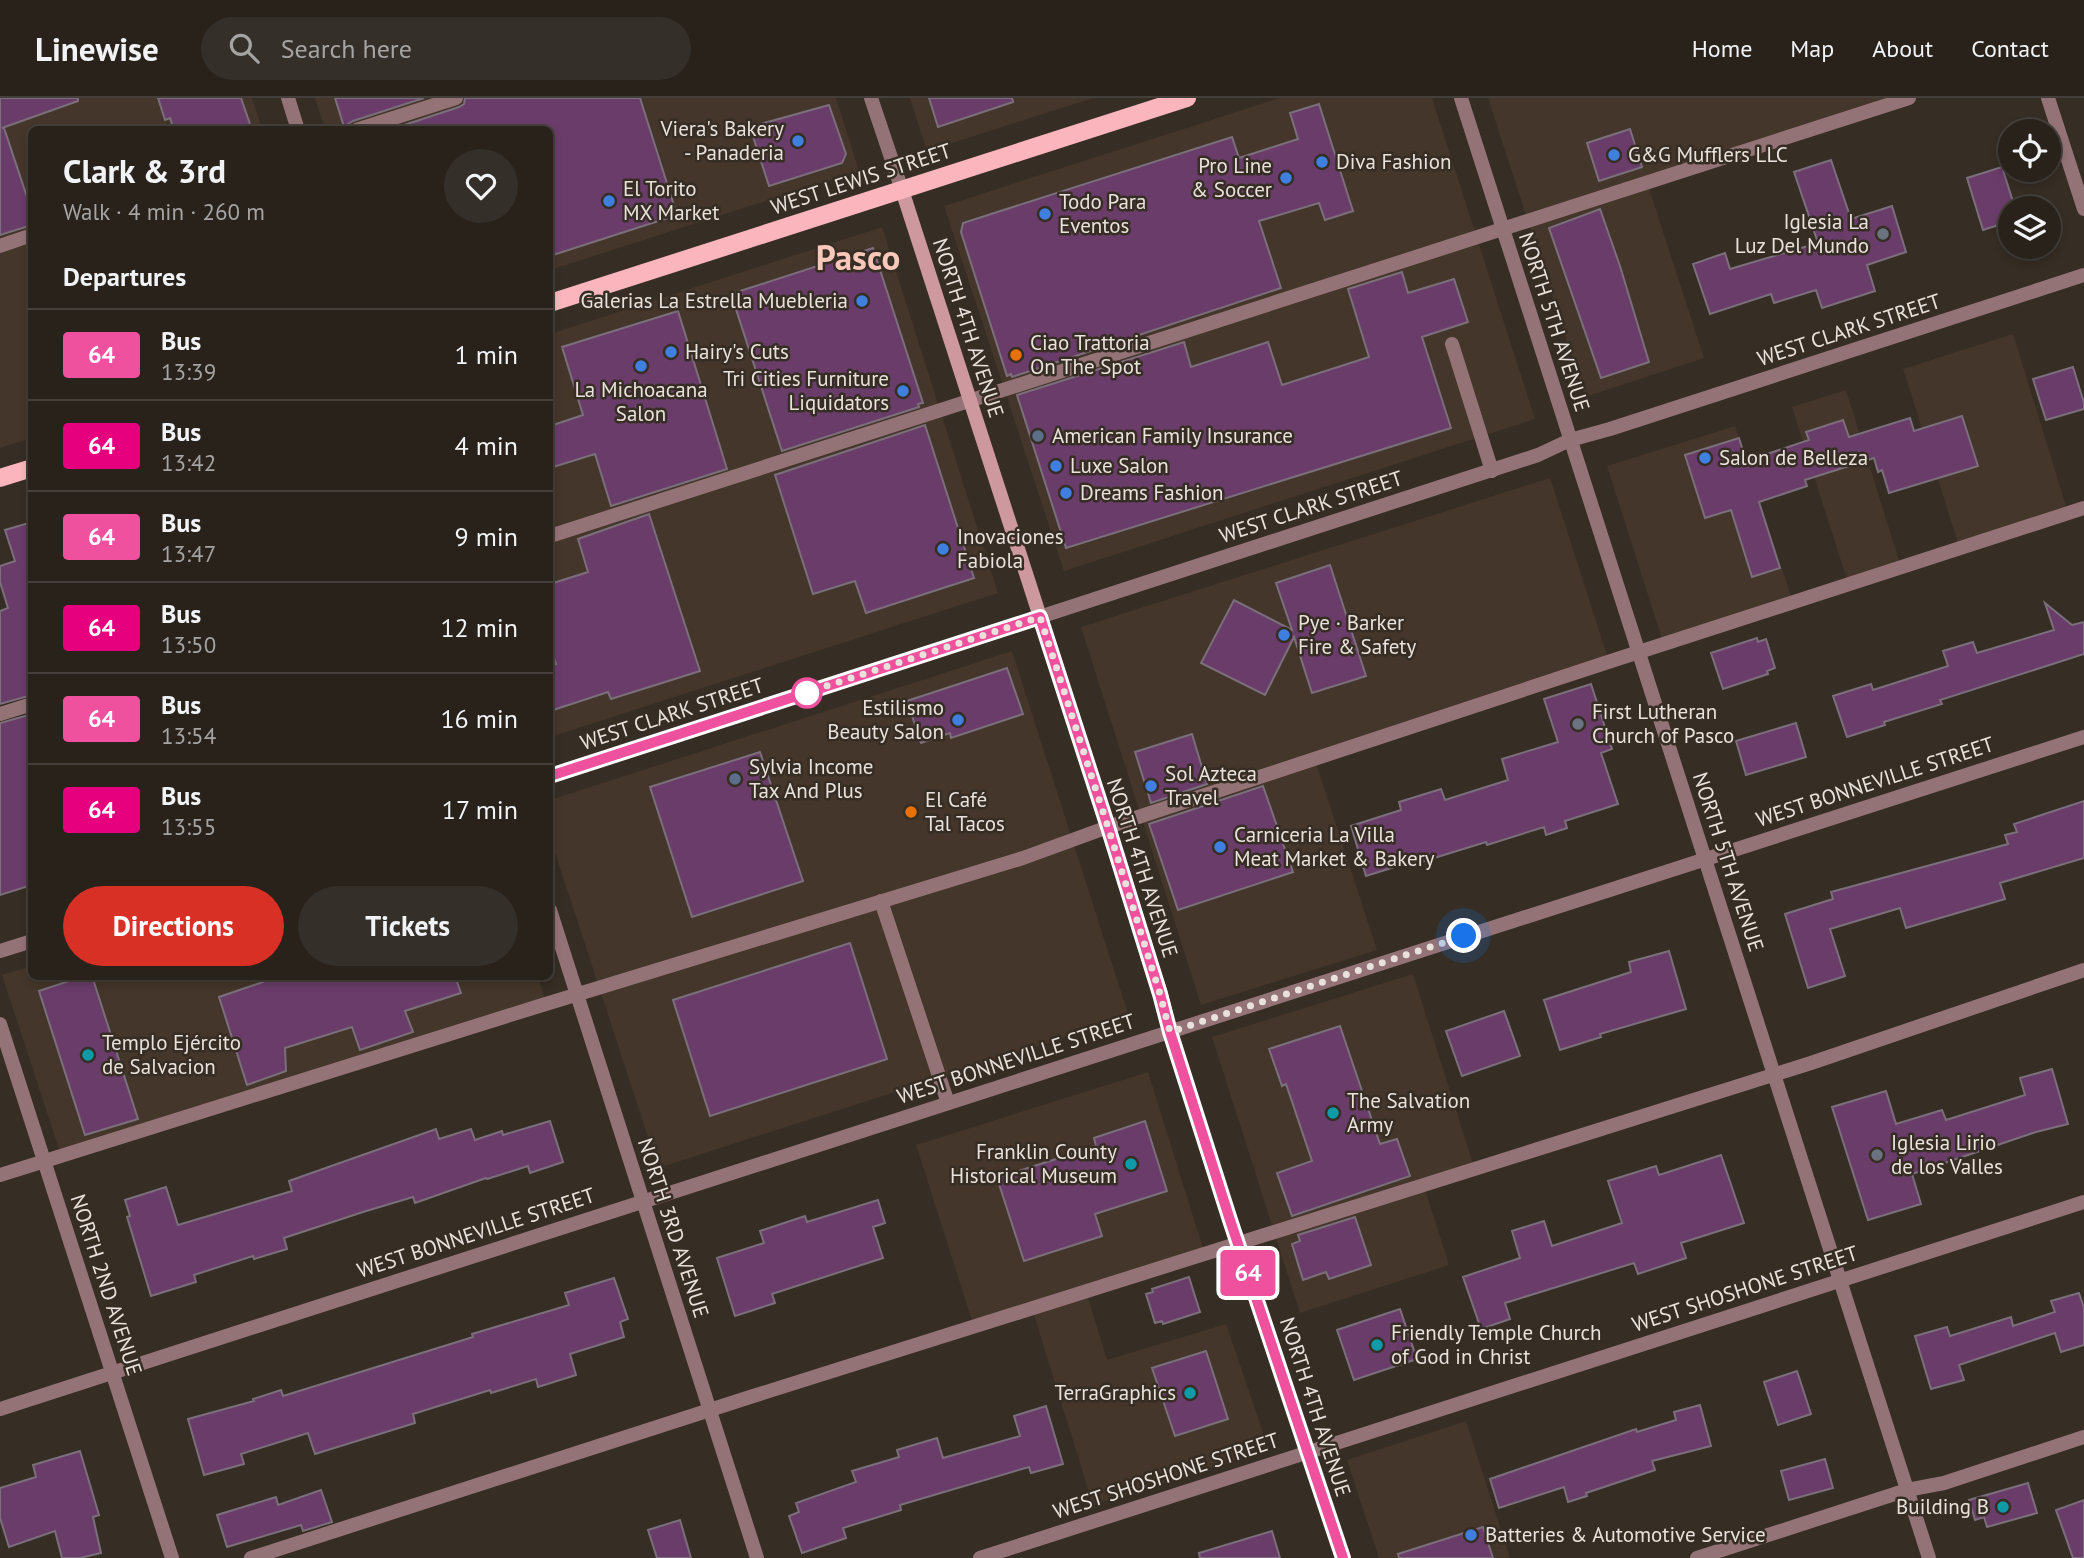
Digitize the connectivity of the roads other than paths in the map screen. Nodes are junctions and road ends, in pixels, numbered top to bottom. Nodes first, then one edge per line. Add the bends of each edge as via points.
1 (288, 98) edge
2 (456, 98) edge
3 (871, 98) edge
4 (1187, 98) edge
5 (1461, 98) edge
6 (1909, 98) edge
7 (2048, 98) edge
8 (297, 126) edge
9 (368, 126) edge
10 (902, 190) junction
11 (2084, 209) edge
12 (1502, 228) junction
13 (28, 236) edge
14 (0, 246) edge
15 (2084, 275) edge
16 (553, 302) edge
17 (1452, 344) dead end
18 (970, 402) junction
19 (1570, 440) junction
20 (28, 469) edge
21 (1492, 471) junction
22 (0, 478) edge
23 (2084, 508) edge
24 (553, 535) edge
25 (1040, 617) junction
26 (1638, 652) junction
27 (28, 705) edge
28 (0, 714) edge
29 (2084, 737) edge
30 (553, 775) edge
31 (1108, 827) junction
32 (1704, 859) junction
33 (881, 901) junction
34 (553, 920) edge
35 (28, 943) edge
36 (0, 951) edge
37 (2084, 970) edge
38 (576, 995) junction
39 (0, 1024) edge
40 (1170, 1032) junction
41 (1774, 1074) junction
42 (948, 1103) junction
43 (44, 1161) junction
44 (0, 1175) edge
45 (643, 1202) junction
46 (2084, 1202) edge
47 (1238, 1245) junction
48 (1840, 1281) junction
49 (112, 1373) junction
50 (0, 1409) edge
51 (710, 1410) junction
52 (2084, 1437) edge
53 (1309, 1452) junction
54 (1907, 1490) junction
55 (172, 1558) edge
56 (251, 1558) edge
57 (757, 1558) edge
58 (980, 1558) edge
59 (1343, 1558) edge
60 (1697, 1558) edge
61 (1929, 1558) edge

1 - 8 street
2 - 9 street
3 - 10 street
4 - 10 main road, WEST LEWIS STREET
5 - 12 street, NORTH 5TH AVENUE
6 - 12 street
7 - 11 street
10 - 16 main road, WEST LEWIS STREET
10 - 18 main road, NORTH 4TH AVENUE
12 - 18 street
12 - 19 street, NORTH 5TH AVENUE
13 - 14 street
15 - 19 street, WEST CLARK STREET
17 - 21 street
18 - 24 street
18 - 25 main road, NORTH 4TH AVENUE
19 - 21 street, WEST CLARK STREET
19 - 26 street, NORTH 5TH AVENUE
20 - 22 main road
21 - 25 street, WEST CLARK STREET
23 - 26 street
25 - 30 street, WEST CLARK STREET
25 - 31 main road, NORTH 4TH AVENUE
26 - 31 street
26 - 32 street, NORTH 5TH AVENUE
27 - 28 street
29 - 32 street, WEST BONNEVILLE STREET
31 - 33 street
31 - 40 main road, NORTH 4TH AVENUE
32 - 40 street, WEST BONNEVILLE STREET
32 - 41 street, NORTH 5TH AVENUE
33 - 38 street
33 - 42 street
34 - 38 street, NORTH 3RD AVENUE
35 - 36 street
37 - 41 street
38 - 43 street
38 - 45 street, NORTH 3RD AVENUE
39 - 43 street, NORTH 2ND AVENUE
40 - 42 street, WEST BONNEVILLE STREET
40 - 47 main road, NORTH 4TH AVENUE
41 - 47 street
41 - 48 street, NORTH 5TH AVENUE
42 - 45 street, WEST BONNEVILLE STREET
43 - 44 street
43 - 49 street, NORTH 2ND AVENUE
45 - 49 street, WEST BONNEVILLE STREET
45 - 51 street, NORTH 3RD AVENUE
46 - 48 street, WEST SHOSHONE STREET
47 - 51 street
47 - 53 main road, NORTH 4TH AVENUE
48 - 53 street, WEST SHOSHONE STREET
48 - 54 street, NORTH 5TH AVENUE
49 - 50 street, WEST BONNEVILLE STREET
49 - 55 street, NORTH 2ND AVENUE
51 - 56 street
51 - 57 street, NORTH 3RD AVENUE
52 - 54 street via 1944,1483
53 - 58 street, WEST SHOSHONE STREET
53 - 59 main road, NORTH 4TH AVENUE
54 - 60 street
54 - 61 street, NORTH 5TH AVENUE

